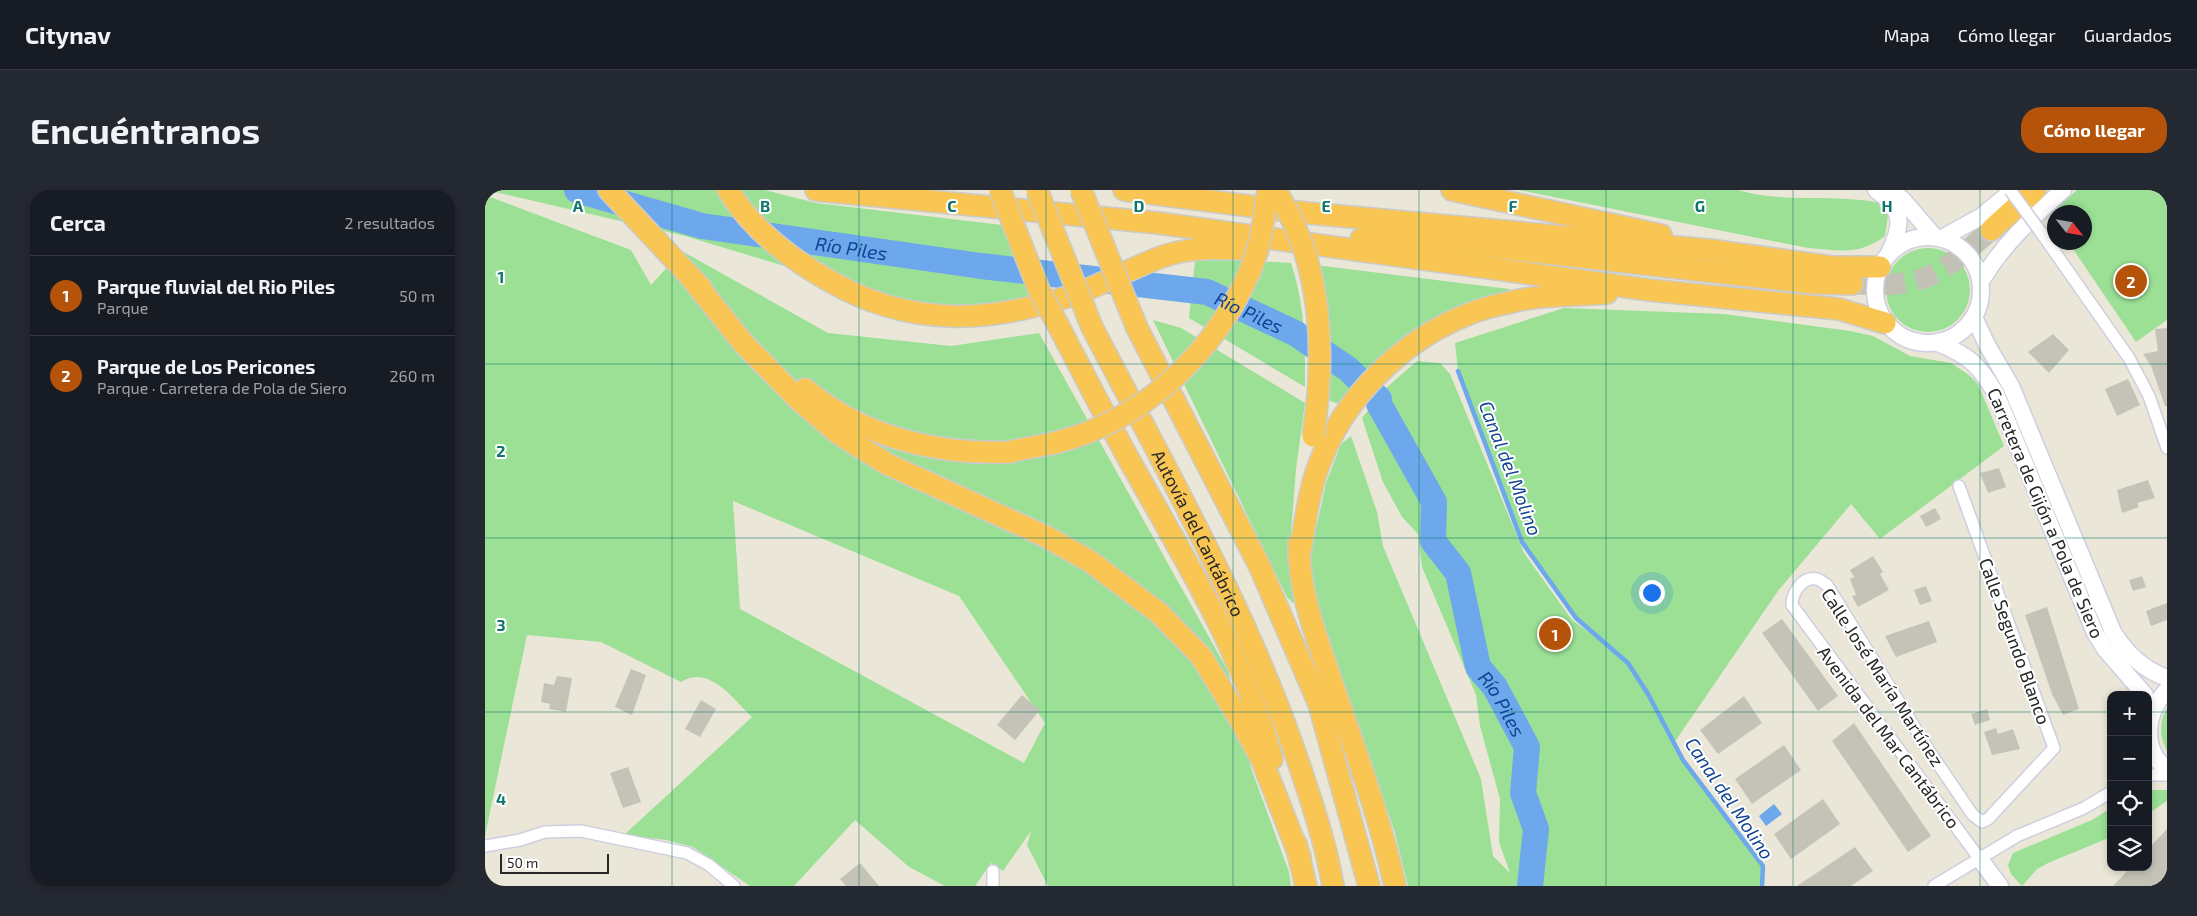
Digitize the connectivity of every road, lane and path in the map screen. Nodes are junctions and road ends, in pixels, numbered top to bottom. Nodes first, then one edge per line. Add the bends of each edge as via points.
1 (609, 190) edge
2 (728, 190) edge
3 (816, 190) edge
4 (1001, 190) edge
5 (1037, 190) edge
6 (1081, 190) edge
7 (1124, 190) edge
8 (1268, 190) edge
9 (1275, 190) edge
10 (1452, 190) edge
11 (1876, 190) edge
12 (1889, 190) edge
13 (2012, 190) edge
14 (2035, 190) edge
15 (2063, 190) edge
16 (1297, 212) junction
17 (1991, 230) tunnel mouth
18 (1211, 231) junction
19 (1938, 237) junction
20 (1454, 244) junction
21 (1709, 250) junction
22 (1885, 260) junction
23 (1445, 263) junction
24 (692, 279) junction
25 (1981, 280) junction
26 (1852, 284) tunnel mouth
27 (1649, 290) junction
28 (1974, 317) junction
29 (1885, 323) junction
30 (1938, 343) junction
31 (2167, 448) edge
32 (1959, 486) dead end
33 (1299, 558) junction
34 (1799, 585) joint
35 (2167, 678) edge
36 (2167, 690) edge
37 (2142, 691) edge
38 (2152, 704) edge
39 (2149, 736) edge
40 (2167, 770) edge
41 (2152, 775) edge
42 (2167, 775) edge
43 (2020, 786) joint
44 (2107, 794) edge
45 (485, 846) edge
46 (1300, 857) junction
47 (1979, 858) junction
48 (993, 871) dead end
49 (734, 886) edge
50 (993, 886) edge
51 (1306, 886) edge
52 (1333, 886) edge
53 (1369, 886) edge
54 (1395, 886) edge
55 (1934, 886) edge
56 (2000, 886) edge

1 - 24 highway
2 - 23 highway, bridge via 750,221 778,248 807,268 839,287 881,305 916,314 971,318 1010,313 1074,294 1165,256 1192,250 1226,248
3 - 18 highway
4 - 46 highway, bridge via 1036,282 1127,456 1209,602 1268,744
5 - 52 highway, Autovía del Cantábrico, bridge via 1092,327 1225,584 1281,710 1326,845
6 - 53 highway, bridge via 1137,328 1260,567 1319,704
7 - 16 highway
8 - 24 highway, bridge via 1261,235 1250,271 1207,344 1174,379 1136,408 1098,427 1059,442 1009,452 975,453 915,443 867,427 839,413 777,366
9 - 33 highway, bridge via 1304,250 1317,305 1321,360 1318,404 1300,496
10 - 21 highway via 1659,234
11 - 22 main road via 1897,211 1900,221 1898,234
12 - 19 main road via 1902,199
13 - 19 main road via 1982,216
13 - 31 street, bridge via 2129,358 2149,396
14 - 17 highway
15 - 25 main road via 2001,249
16 - 20 highway
16 - 21 highway
18 - 20 highway
18 - 23 highway
19 - 22 main road via 1913,238
19 - 25 main road via 1956,244 1967,254
20 - 26 highway via 1813,283
21 - 22 highway via 1833,267
22 - 29 main road via 1874,286 1876,306
23 - 27 highway
24 - 46 highway via 744,344 799,400 839,434 887,464 1045,536 1091,562 1159,613 1201,656 1239,718 1262,760
25 - 28 main road via 1981,299
27 - 29 highway via 1839,309
27 - 33 highway via 1523,300 1470,313 1421,338 1402,352 1370,382 1339,425 1318,469
28 - 30 main road via 1964,330
28 - 35 main road, Carretera de Gijón a Pola de Siero via 2011,386 2113,632 2131,655
29 - 30 main road via 1907,340 1921,344
30 - 37 main road, Carretera de Gijón a Pola de Siero via 1983,371 1996,394 2095,633
32 - 43 street, Calle Segundo Blanco via 2054,748
33 - 54 highway via 1308,611 1384,836
34 - 43 street, Calle José María Martínez via 1817,579 1827,585 1928,749 1977,820 1988,819
34 - 47 street, Avenida del Mar Cantábrico via 1792,597 1796,613
36 - 38 main road
39 - 40 main road via 2156,757
41 - 42 street
44 - 47 street via 2084,808 2017,836
45 - 49 street via 545,832 581,832 687,853 709,865
46 - 51 highway
47 - 55 street
47 - 56 main road, Avenida del Mar Cantábrico
48 - 50 street

